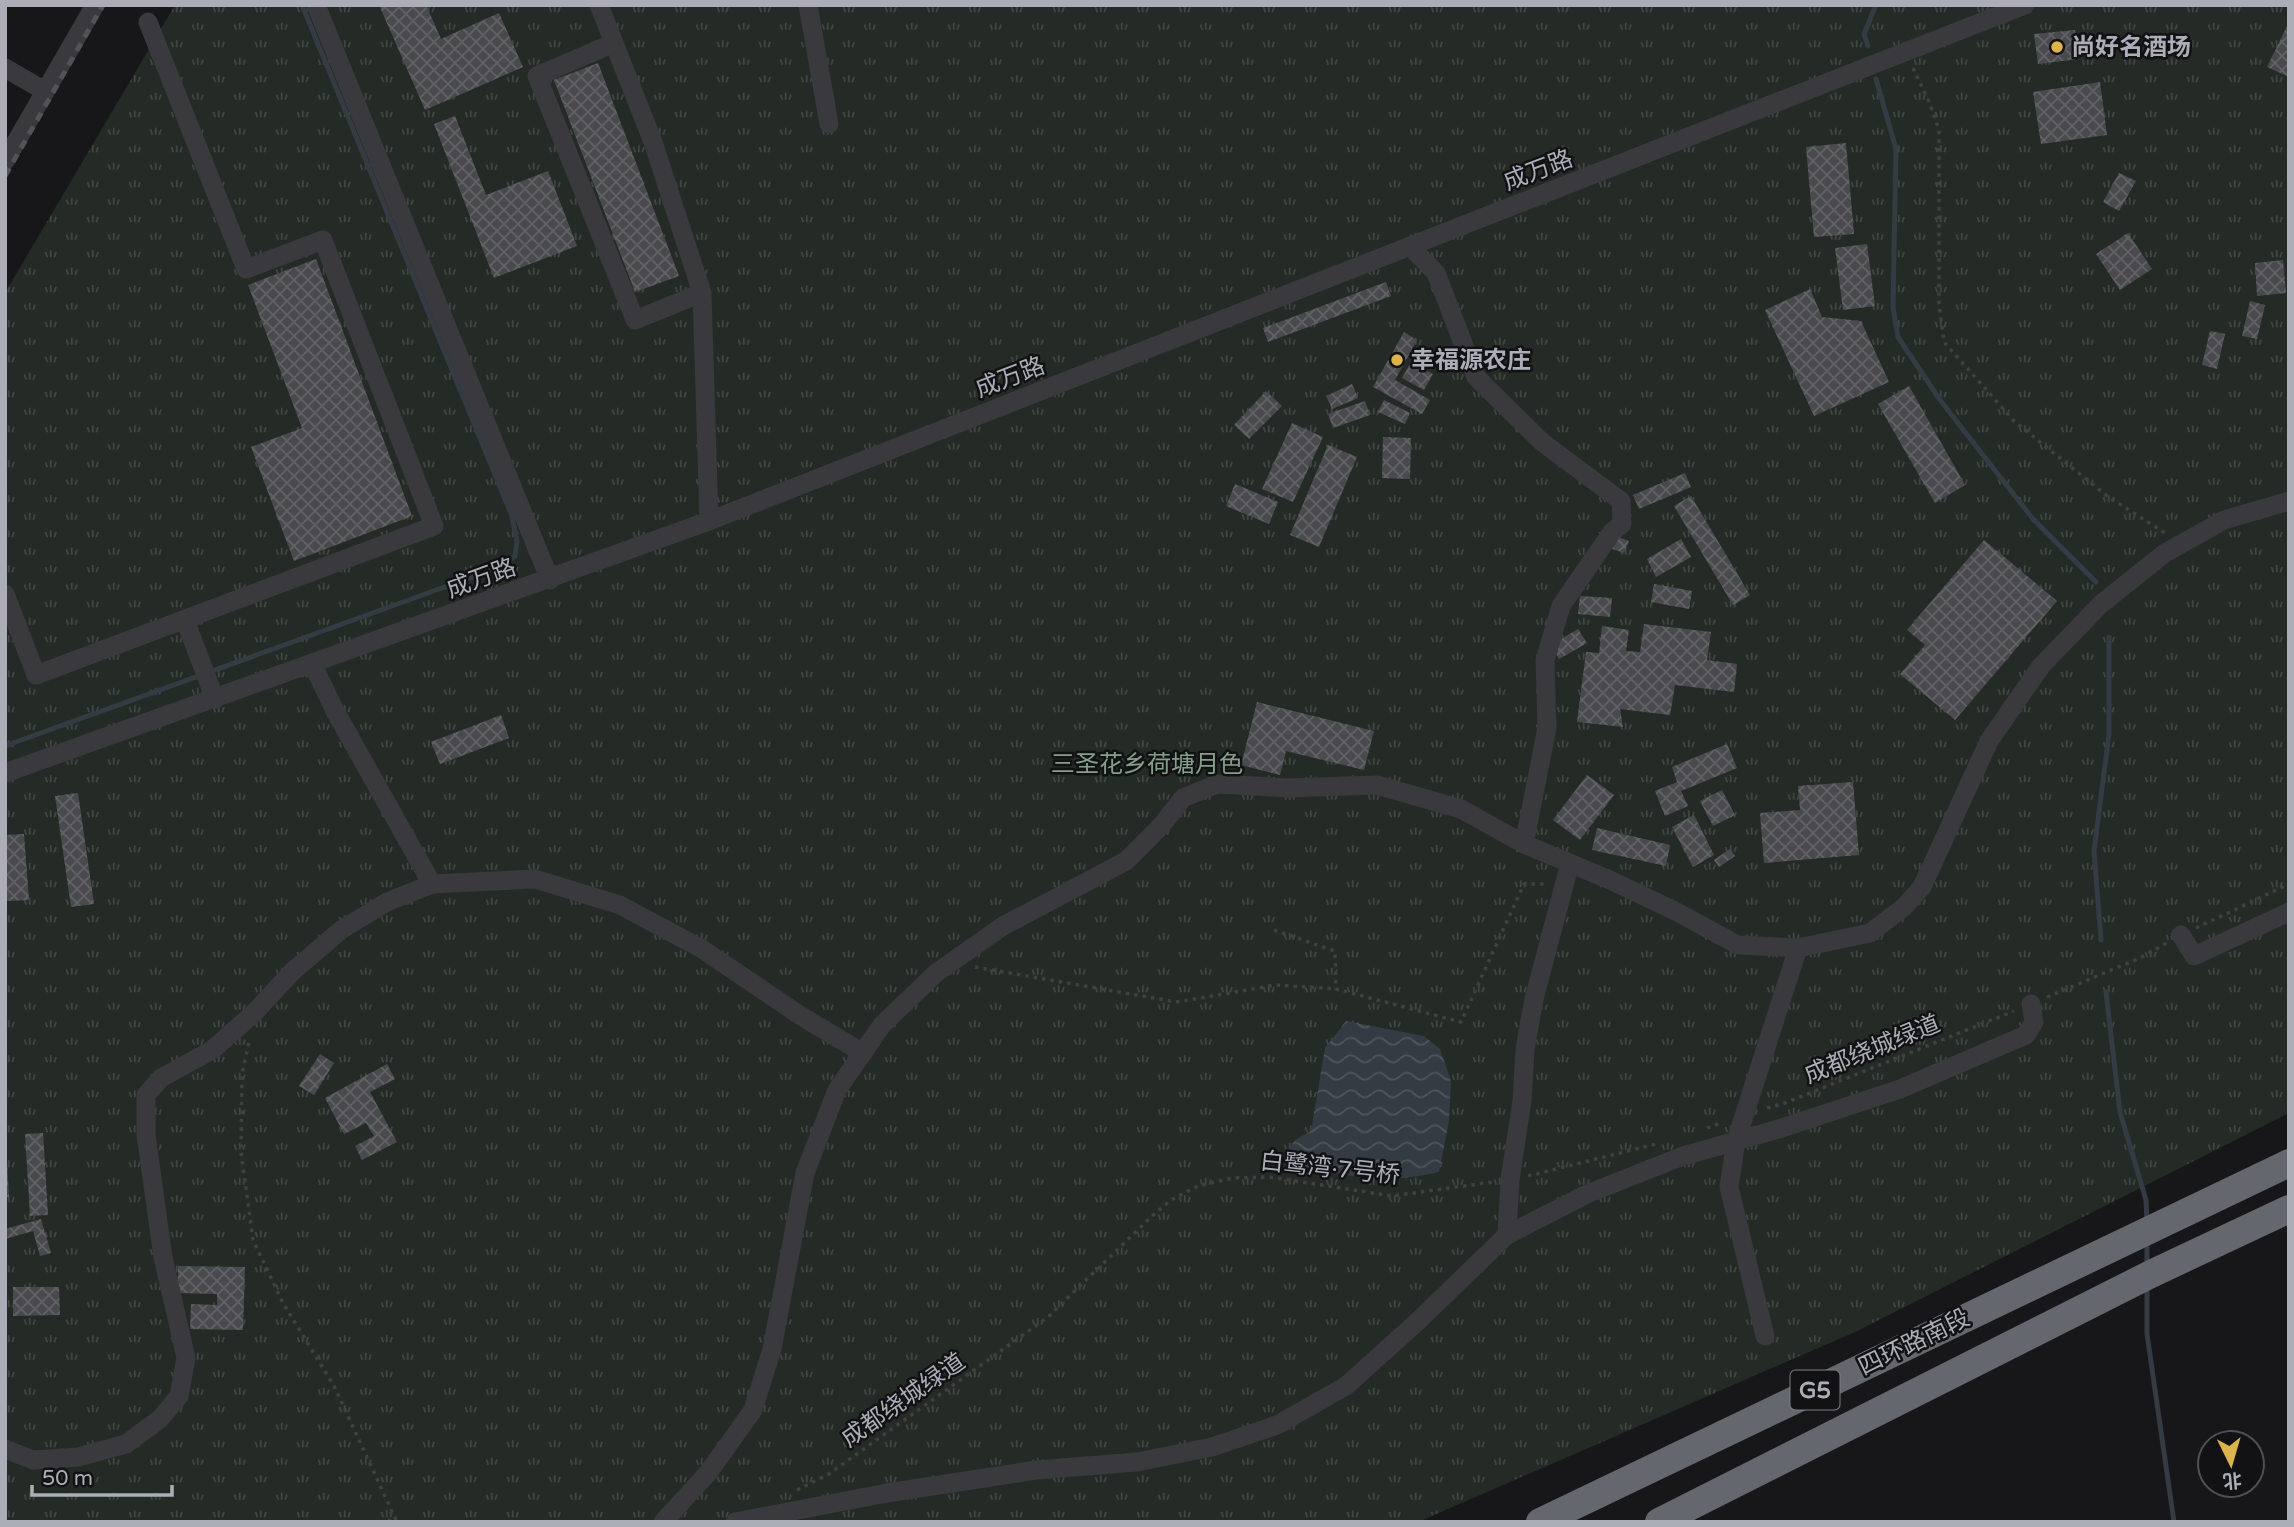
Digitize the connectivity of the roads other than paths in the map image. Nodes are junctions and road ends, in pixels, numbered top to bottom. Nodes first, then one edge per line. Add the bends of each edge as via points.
1 (96, 5) edge
2 (316, 5) edge
3 (599, 5) edge
4 (808, 5) edge
5 (2025, 5) edge
6 (148, 22) dead end
7 (614, 44) junction
8 (5, 68) edge
9 (45, 91) junction
10 (829, 124) dead end
11 (5, 161) edge
12 (1410, 246) junction
13 (702, 293) junction
14 (2289, 501) edge
15 (709, 522) junction
16 (550, 580) junction
17 (5, 594) edge
18 (185, 620) junction
19 (14, 642) edge
20 (313, 665) junction
21 (215, 699) junction
22 (5, 773) edge
23 (1524, 844) junction
24 (1570, 863) junction
25 (432, 884) junction
26 (2289, 912) edge
27 (2182, 935) road end
28 (1798, 948) junction
29 (2031, 1004) road end
30 (863, 1053) junction
31 (1736, 1141) junction
32 (2289, 1163) edge
33 (2289, 1209) edge
34 (1507, 1235) junction
35 (1765, 1336) dead end
36 (5, 1449) edge
37 (663, 1522) edge
38 (735, 1522) edge
39 (1539, 1522) edge
40 (1659, 1522) edge

1 - 9 street
2 - 16 street
3 - 7 street
4 - 10 street
5 - 12 street, 成万路
6 - 18 street via 246,269 323,240 434,526
7 - 13 street via 653,142
7 - 13 street via 537,76 635,320
8 - 9 street
9 - 11 street
12 - 15 street, 成万路
12 - 23 street via 1436,273 1476,377 1542,442 1621,502 1622,524 1561,606 1545,660 1546,728
13 - 15 street
14 - 28 street via 2224,520 2182,543 2101,604 2041,666 1989,741 1922,887 1870,933
15 - 16 street, 成万路
16 - 20 street, 成万路
17 - 19 street
18 - 19 street via 36,675
18 - 21 street
20 - 21 street, 成万路
20 - 25 street
21 - 22 street, 成万路
23 - 24 street
23 - 30 street via 1461,809 1377,785 1289,788 1217,784 1183,798 1126,861 1003,926 936,973 882,1026
24 - 28 street via 1738,945
24 - 34 street via 1525,1049
25 - 30 street via 535,879 620,905 702,949
25 - 36 street via 387,902 341,930 212,1050 161,1078 146,1095 146,1135 161,1243 186,1358 179,1396 160,1419 126,1444 78,1457 33,1460
26 - 27 street via 2194,956
28 - 31 street
29 - 31 street via 2034,1022 2026,1035 1900,1089
30 - 37 street via 837,1090 804,1173 772,1349 753,1410 708,1473
31 - 34 street via 1683,1156 1587,1194
31 - 35 street via 1729,1187
32 - 39 highway, 四环路南段 / G5
33 - 40 highway, 四环路南段 / G5
34 - 38 street via 1346,1386 1277,1425 1212,1447 1137,1462 928,1486

